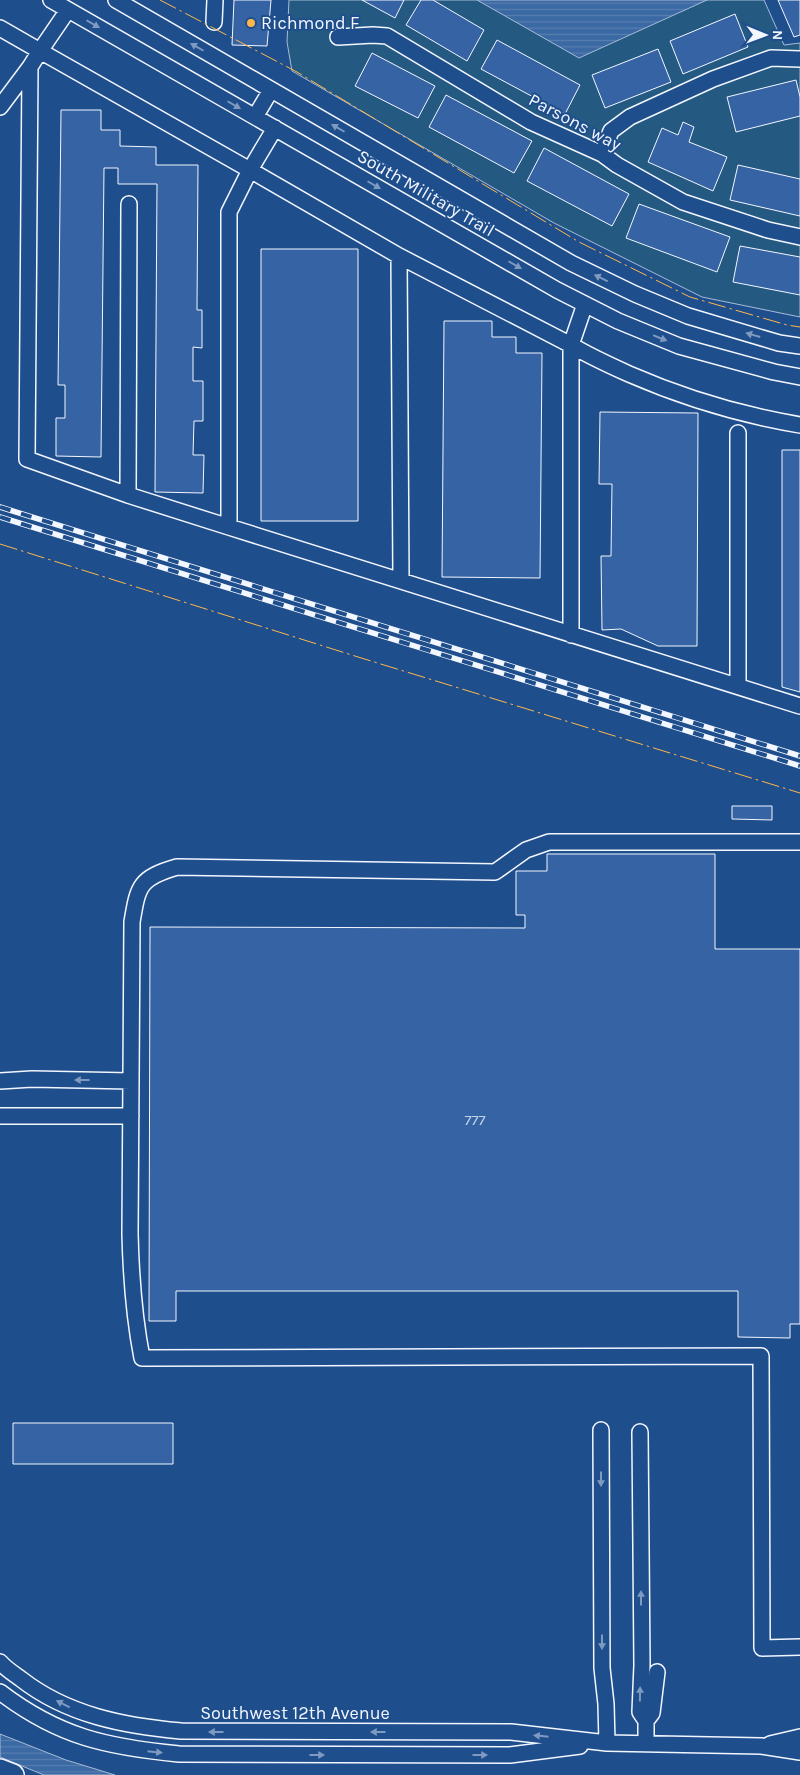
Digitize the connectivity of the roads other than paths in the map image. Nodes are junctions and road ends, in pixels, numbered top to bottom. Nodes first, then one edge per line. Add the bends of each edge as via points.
1 (51, 0) edge
2 (117, 0) edge
3 (215, 0) edge
4 (68, 10) junction
5 (214, 22) dead end
6 (0, 28) edge
7 (338, 37) dead end
8 (40, 51) junction
9 (800, 59) edge
10 (30, 67) junction
11 (271, 90) junction
12 (5, 91) edge
13 (0, 106) edge
14 (255, 117) junction
15 (275, 128) junction
16 (602, 154) junction
17 (250, 170) junction
18 (129, 204) dead end
19 (800, 237) edge
20 (399, 256) junction
21 (586, 304) junction
22 (571, 345) junction
23 (800, 346) edge
24 (800, 376) edge
25 (800, 425) edge
26 (738, 433) dead end
27 (128, 495) junction
28 (229, 527) junction
29 (401, 580) junction
30 (571, 634) junction
31 (738, 686) junction
32 (800, 706) edge
33 (800, 842) edge
34 (0, 1081) edge
35 (131, 1081) junction
36 (0, 1116) edge
37 (131, 1116) junction
38 (601, 1430) dead end
39 (640, 1432) dead end
40 (800, 1647) edge
41 (0, 1662) edge
42 (657, 1672) dead end
43 (0, 1692) edge
44 (646, 1721) junction
45 (800, 1737) edge
46 (607, 1743) junction
47 (646, 1744) junction
48 (761, 1746) junction
49 (800, 1752) edge
50 (0, 1770) edge
51 (13, 1775) edge

1 - 4 street, South Military Trail
11 -> 2 street, South Military Trail
3 - 5 street
4 - 8 street
4 -> 14 street, South Military Trail
6 - 8 street
7 - 16 street, Parsons way via 387,36 531,122
8 - 10 street
8 - 17 street
9 - 16 street via 771,58 713,79 630,117 611,131
10 - 12 street
10 - 27 street via 27,459
11 - 14 street
23 -> 11 street, South Military Trail via 778,343 688,316 571,263
12 - 13 street
14 - 15 street, South Military Trail
15 - 17 street
15 -> 21 street, South Military Trail
16 - 19 street, Parsons way via 683,202
17 - 20 street
17 - 28 street via 229,212
18 - 27 street
20 - 22 street
20 - 29 street
21 - 22 street
21 -> 24 street, South Military Trail via 618,322 679,346
22 - 25 street via 666,390 715,406
22 - 30 street
26 - 31 street
27 - 28 street
28 - 29 street
29 - 30 street
30 - 31 street
31 - 32 street
33 - 35 street via 549,842 526,850 495,872 176,866 155,873 137,894 132,922
35 -> 34 street
35 - 37 street
36 - 37 street
37 - 40 street via 131,1271 142,1358 761,1356 762,1648
38 -> 46 street via 602,1668
44 -> 39 street via 640,1712
46 -> 41 street, Southwest 12th Avenue via 511,1732 181,1732 146,1728 109,1721 69,1708 31,1687
42 - 44 street via 652,1713
43 -> 46 street, Southwest 12th Avenue via 62,1730 85,1739 143,1751 179,1754 510,1755
44 - 47 street
45 - 48 street, Southwest 12th Avenue
46 - 47 street, Southwest 12th Avenue
47 - 48 street, Southwest 12th Avenue
48 - 49 street, Southwest 12th Avenue
50 - 51 highway

